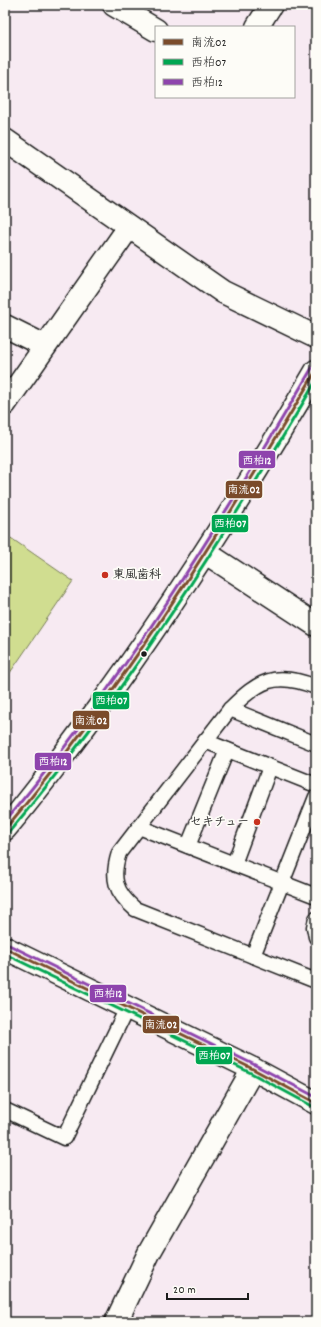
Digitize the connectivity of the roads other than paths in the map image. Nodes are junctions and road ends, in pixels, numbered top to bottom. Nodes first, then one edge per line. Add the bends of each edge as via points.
1 (114, 5) edge
2 (271, 5) edge
3 (258, 26) edge
4 (155, 29) edge
5 (5, 140) edge
6 (129, 227) junction
7 (5, 326) edge
8 (316, 337) edge
9 (45, 346) junction
10 (316, 371) edge
11 (5, 404) edge
12 (206, 553) junction
13 (316, 625) edge
14 (316, 687) edge
15 (230, 709) junction
16 (205, 741) junction
17 (316, 744) edge
18 (227, 750) junction
19 (270, 767) junction
20 (316, 785) edge
21 (316, 797) edge
22 (139, 827) junction
23 (5, 829) edge
24 (188, 846) junction
25 (234, 864) junction
26 (282, 882) junction
27 (316, 896) edge
28 (316, 918) edge
29 (316, 937) edge
30 (5, 948) edge
31 (253, 956) junction
32 (316, 981) edge
33 (127, 1008) junction
34 (253, 1069) junction
35 (316, 1104) edge
36 (5, 1110) edge
37 (116, 1322) edge

1 - 4 street
2 - 3 street
5 - 6 street
6 - 8 street via 223,292
6 - 9 street
7 - 9 street
9 - 11 street
10 - 12 street
12 - 13 street
12 - 23 street via 132,662 34,795
14 - 15 lane via 302,682 280,680 261,683
15 - 16 lane
15 - 17 lane
16 - 18 lane
16 - 22 lane
18 - 19 lane
18 - 24 lane
19 - 20 lane
19 - 25 lane
21 - 26 lane
22 - 24 lane
22 - 31 lane via 119,852 115,866 116,882 122,898 135,909
24 - 25 lane
25 - 26 lane
26 - 27 lane
26 - 31 lane
28 - 29 lane
30 - 33 street
31 - 32 lane
33 - 34 street
33 - 36 lane via 64,1138
34 - 35 street
34 - 37 street via 149,1253

